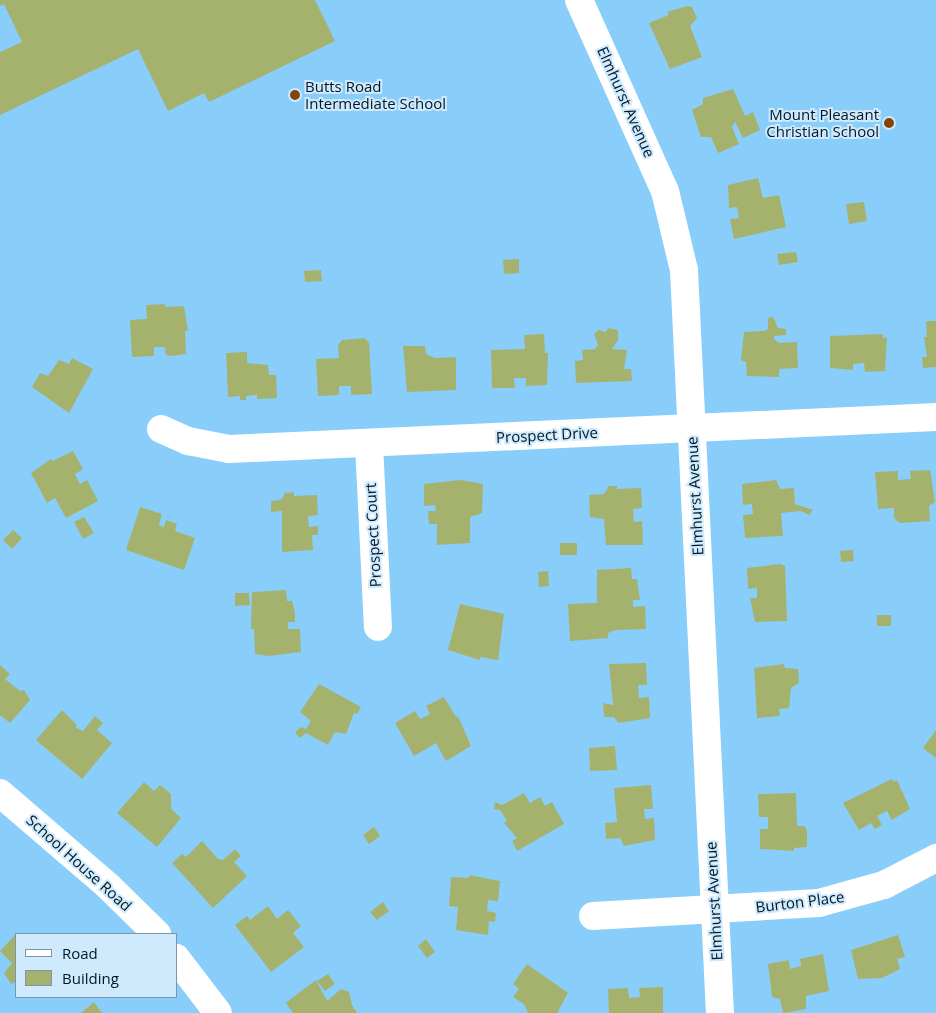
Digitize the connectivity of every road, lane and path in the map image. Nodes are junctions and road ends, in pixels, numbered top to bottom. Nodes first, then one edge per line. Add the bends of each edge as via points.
1 (579, 0) edge
2 (936, 417) edge
3 (161, 429) dead end
4 (692, 429) junction
5 (369, 444) junction
6 (378, 627) dead end
7 (0, 793) edge
8 (936, 858) edge
9 (715, 911) junction
10 (593, 916) dead end
11 (156, 933) edge
12 (178, 961) edge
13 (218, 1013) edge
14 (720, 1013) edge

1 - 4 street, Elmhurst Avenue via 651,158 677,235 684,270
2 - 4 street, Prospect Drive
3 - 5 street, Prospect Drive via 188,442 229,450
4 - 5 street, Prospect Drive
4 - 9 street, Elmhurst Avenue
5 - 6 street, Prospect Court
7 - 11 street, School House Road via 108,886
8 - 9 street, Burton Place via 884,885 842,898 788,907
9 - 10 street, Burton Place
9 - 14 street, Elmhurst Avenue
12 - 13 street

